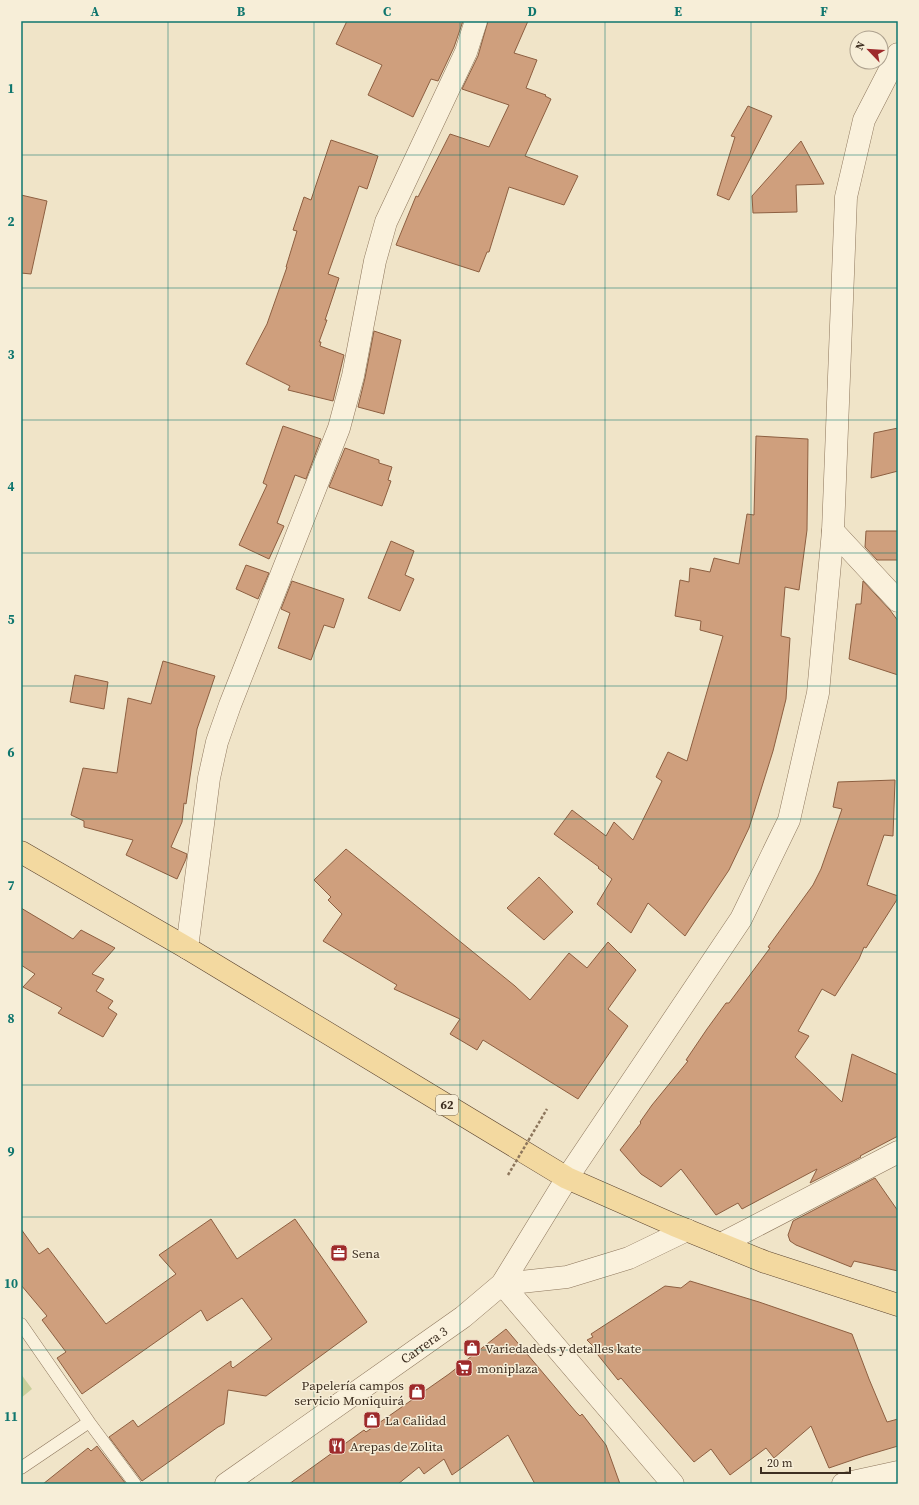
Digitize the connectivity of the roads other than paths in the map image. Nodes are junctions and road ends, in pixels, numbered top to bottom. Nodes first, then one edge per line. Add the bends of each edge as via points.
1 (476, 21) edge
2 (898, 54) edge
3 (833, 531) junction
4 (898, 601) edge
5 (21, 852) edge
6 (186, 948) junction
7 (898, 1152) edge
8 (567, 1178) junction
9 (688, 1230) junction
10 (720, 1244) junction
11 (502, 1284) junction
12 (898, 1306) edge
13 (21, 1324) edge
14 (89, 1422) junction
15 (21, 1468) edge
16 (898, 1472) edge
17 (135, 1484) edge
18 (226, 1484) edge
19 (673, 1484) edge
20 (843, 1484) edge

1 - 6 street via 466,52 386,222 379,243 353,376 339,428 217,742 209,778
2 - 3 street, Carrera 3 via 864,120 846,197
3 - 4 street
3 - 8 street, Carrera 3 via 818,693 789,820 741,919
5 - 6 main road, 62
6 - 8 main road, 62
7 - 10 street
8 - 9 main road, 62
8 - 11 street, Carrera 3
9 - 10 main road, 62
9 - 11 street via 629,1258 574,1275
10 - 12 main road, 62 via 765,1262
11 - 18 street, Carrera 3 via 463,1317
11 - 19 street
13 - 14 lane
14 - 15 lane
14 - 17 lane
16 - 20 street

